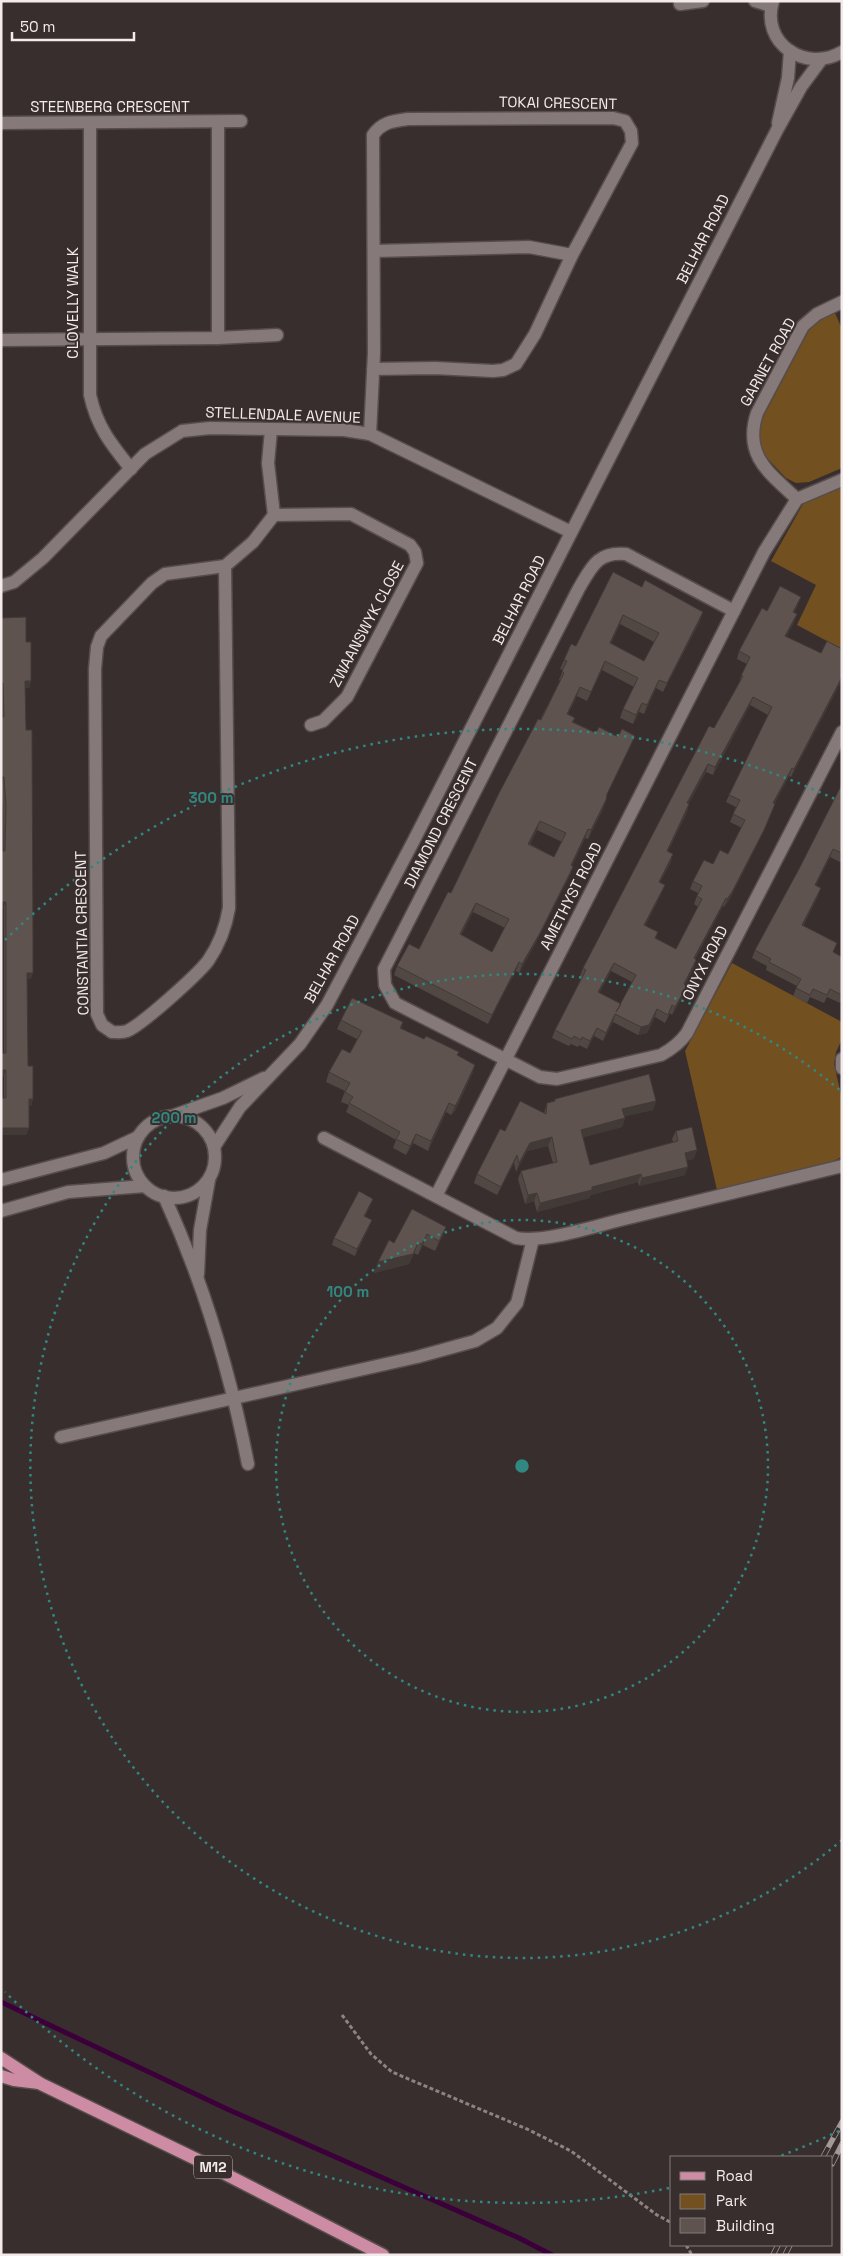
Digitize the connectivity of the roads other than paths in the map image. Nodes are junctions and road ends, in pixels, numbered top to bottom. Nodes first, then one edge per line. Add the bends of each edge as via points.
1 (703, 1) edge
2 (755, 1) edge
3 (680, 4) dead end
4 (772, 4) edge
5 (790, 52) junction
6 (842, 52) edge
7 (821, 60) junction
8 (241, 121) dead end
9 (218, 122) junction
10 (1, 123) edge
11 (90, 124) junction
12 (777, 130) junction
13 (375, 251) junction
14 (572, 255) junction
15 (842, 302) edge
16 (277, 335) dead end
17 (89, 338) junction
18 (218, 338) junction
19 (1, 340) edge
20 (373, 369) junction
21 (271, 430) junction
22 (370, 434) junction
23 (131, 470) junction
24 (842, 480) edge
25 (797, 499) junction
26 (274, 515) junction
27 (571, 532) junction
28 (225, 566) junction
29 (1, 586) edge
30 (734, 611) junction
31 (311, 725) dead end
32 (842, 732) edge
33 (842, 1059) edge
34 (506, 1061) junction
35 (842, 1068) edge
36 (272, 1073) junction
37 (174, 1115) junction
38 (138, 1137) junction
39 (324, 1138) dead end
40 (214, 1147) junction
41 (842, 1166) edge
42 (209, 1178) junction
43 (1, 1180) edge
44 (145, 1186) junction
45 (164, 1196) junction
46 (436, 1196) junction
47 (1, 1211) edge
48 (533, 1239) junction
49 (198, 1279) junction
50 (235, 1398) junction
51 (62, 1437) dead end
52 (248, 1464) dead end
53 (1, 2058) edge
54 (1, 2076) edge
55 (41, 2084) junction
56 (383, 2255) edge

1 - 3 street
2 - 4 street
4 - 5 street via 774,31
5 - 7 street
5 - 12 street, BELHAR ROAD
6 - 7 street
7 - 12 street, BELHAR ROAD via 801,87
8 - 9 street, STEENBERG CRESCENT
9 - 11 street, STEENBERG CRESCENT
9 - 18 street
10 - 11 street, STEENBERG CRESCENT
11 - 17 street, CLOVELLY WALK
12 - 27 street, BELHAR ROAD
13 - 14 street via 529,248
13 - 14 street, TOKAI CRESCENT via 373,135 388,122 408,119 620,119 631,131 632,142
13 - 20 street, TOKAI CRESCENT
14 - 20 street, TOKAI CRESCENT via 535,334 511,367 493,371
15 - 25 street, GARNET ROAD via 817,314 803,326 753,425 756,454 766,469
16 - 18 street
17 - 18 street
17 - 19 street
17 - 23 street, CLOVELLY WALK via 90,395 94,415 106,439
20 - 22 street, TOKAI CRESCENT
21 - 22 street, STELLENDALE AVENUE via 344,430
21 - 23 street, STELLENDALE AVENUE via 210,428 182,431 145,454
21 - 26 street via 268,463
22 - 27 street, STELLENDALE AVENUE
23 - 29 street, STELLENDALE AVENUE via 43,558 14,582
24 - 25 street
25 - 30 street, AMETHYST ROAD via 764,552
26 - 28 street via 253,542
26 - 31 street, ZWAANSWYK CLOSE via 351,514 410,545 417,562 348,697 324,720
27 - 36 street, BELHAR ROAD via 327,1005 300,1044
28 - 28 street, CONSTANTIA CRESCENT via 165,574 152,583 101,636 97,647 97,1014 102,1025 112,1032 126,1031 143,1021 207,962 227,920
30 - 34 street, AMETHYST ROAD
30 - 34 street, DIAMOND CRESCENT via 626,554 608,553 600,558 578,590 384,969 387,992 395,1003
32 - 34 street, ONYX ROAD via 687,1033 677,1045 661,1055 557,1079 540,1078
33 - 35 street
34 - 46 street, AMETHYST ROAD
36 - 37 street, BELHAR ROAD via 223,1098
36 - 40 street, BELHAR ROAD via 240,1107
37 - 38 street via 150,1123
37 - 40 street via 195,1121 207,1132
38 - 43 street via 104,1153
38 - 44 street via 133,1154 136,1171
39 - 46 street
40 - 42 street via 214,1163
41 - 48 street
42 - 45 street via 190,1194
42 - 49 street via 200,1230
44 - 45 street
44 - 47 street via 68,1192
45 - 49 street
46 - 48 street via 516,1238
48 - 50 street via 517,1303 498,1328 476,1341
49 - 50 street
50 - 51 street
50 - 52 street
53 - 55 main road, M12
54 - 55 main road, M12
55 - 56 main road, M12 via 200,2160

